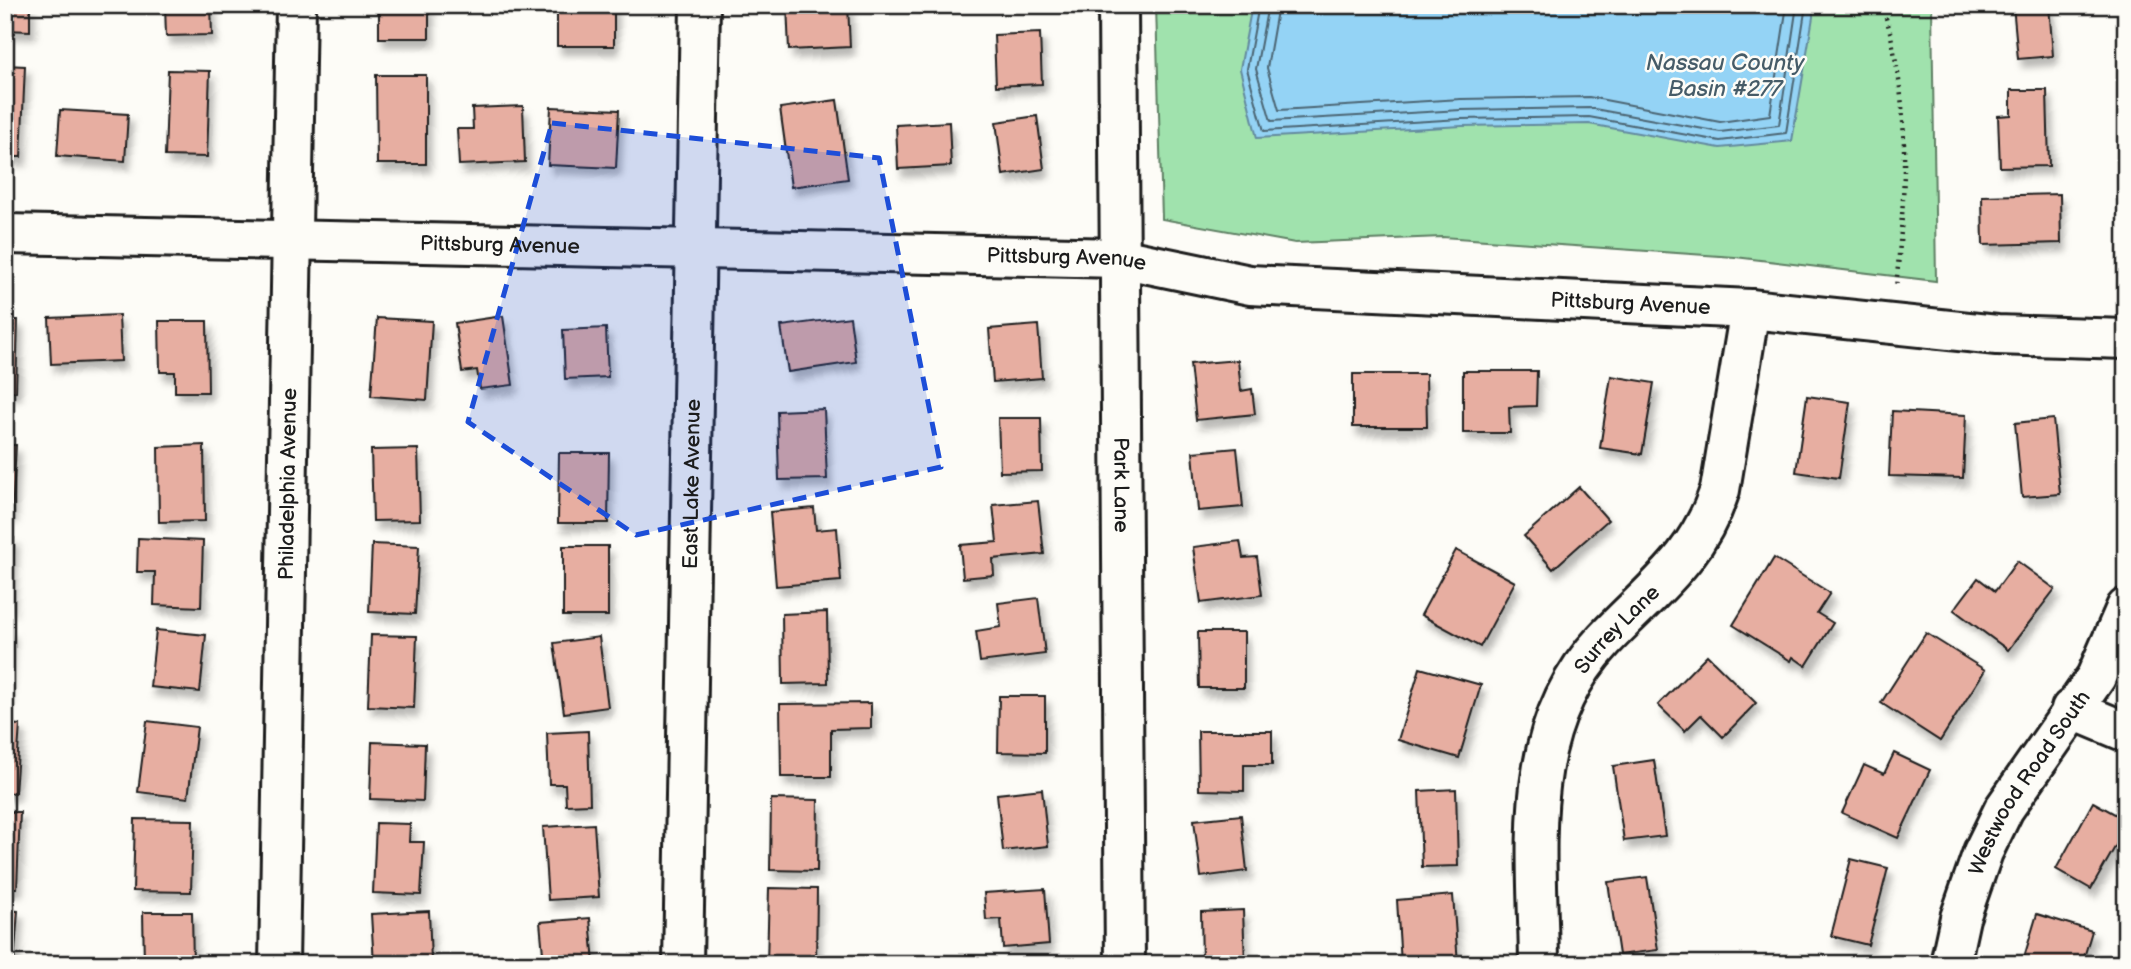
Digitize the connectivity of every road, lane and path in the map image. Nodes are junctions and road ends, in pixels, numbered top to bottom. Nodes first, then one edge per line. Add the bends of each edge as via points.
1 (296, 5) edge
2 (700, 5) edge
3 (1118, 5) edge
4 (1880, 5) edge
5 (5, 234) edge
6 (292, 240) junction
7 (696, 249) junction
8 (1120, 258) junction
9 (1751, 309) junction
10 (1893, 324) junction
11 (2126, 339) edge
12 (2126, 608) edge
13 (2071, 709) junction
14 (2126, 732) edge
15 (279, 964) edge
16 (683, 964) edge
17 (1125, 964) edge
18 (1539, 964) edge
19 (1950, 964) edge

1 - 6 street, Philadelphia Avenue
2 - 7 street, East Lake Avenue
3 - 8 street, Park Lane
4 - 10 path via 1888,20 1903,102 1906,180
5 - 6 street, Pittsburg Avenue
6 - 7 street, Pittsburg Avenue
6 - 15 street, Philadelphia Avenue
7 - 8 street, Pittsburg Avenue
7 - 16 street, East Lake Avenue
8 - 9 street, Pittsburg Avenue via 1250,285
8 - 17 street, Park Lane
9 - 10 street, Pittsburg Avenue
9 - 18 street, Surrey Lane via 1720,490 1711,517 1669,579 1604,640 1558,709 1541,762
10 - 11 street, Pittsburg Avenue via 1997,335
12 - 13 street, Westwood Road South via 2096,677
13 - 14 street
13 - 19 street, Westwood Road South via 1993,830 1961,918

